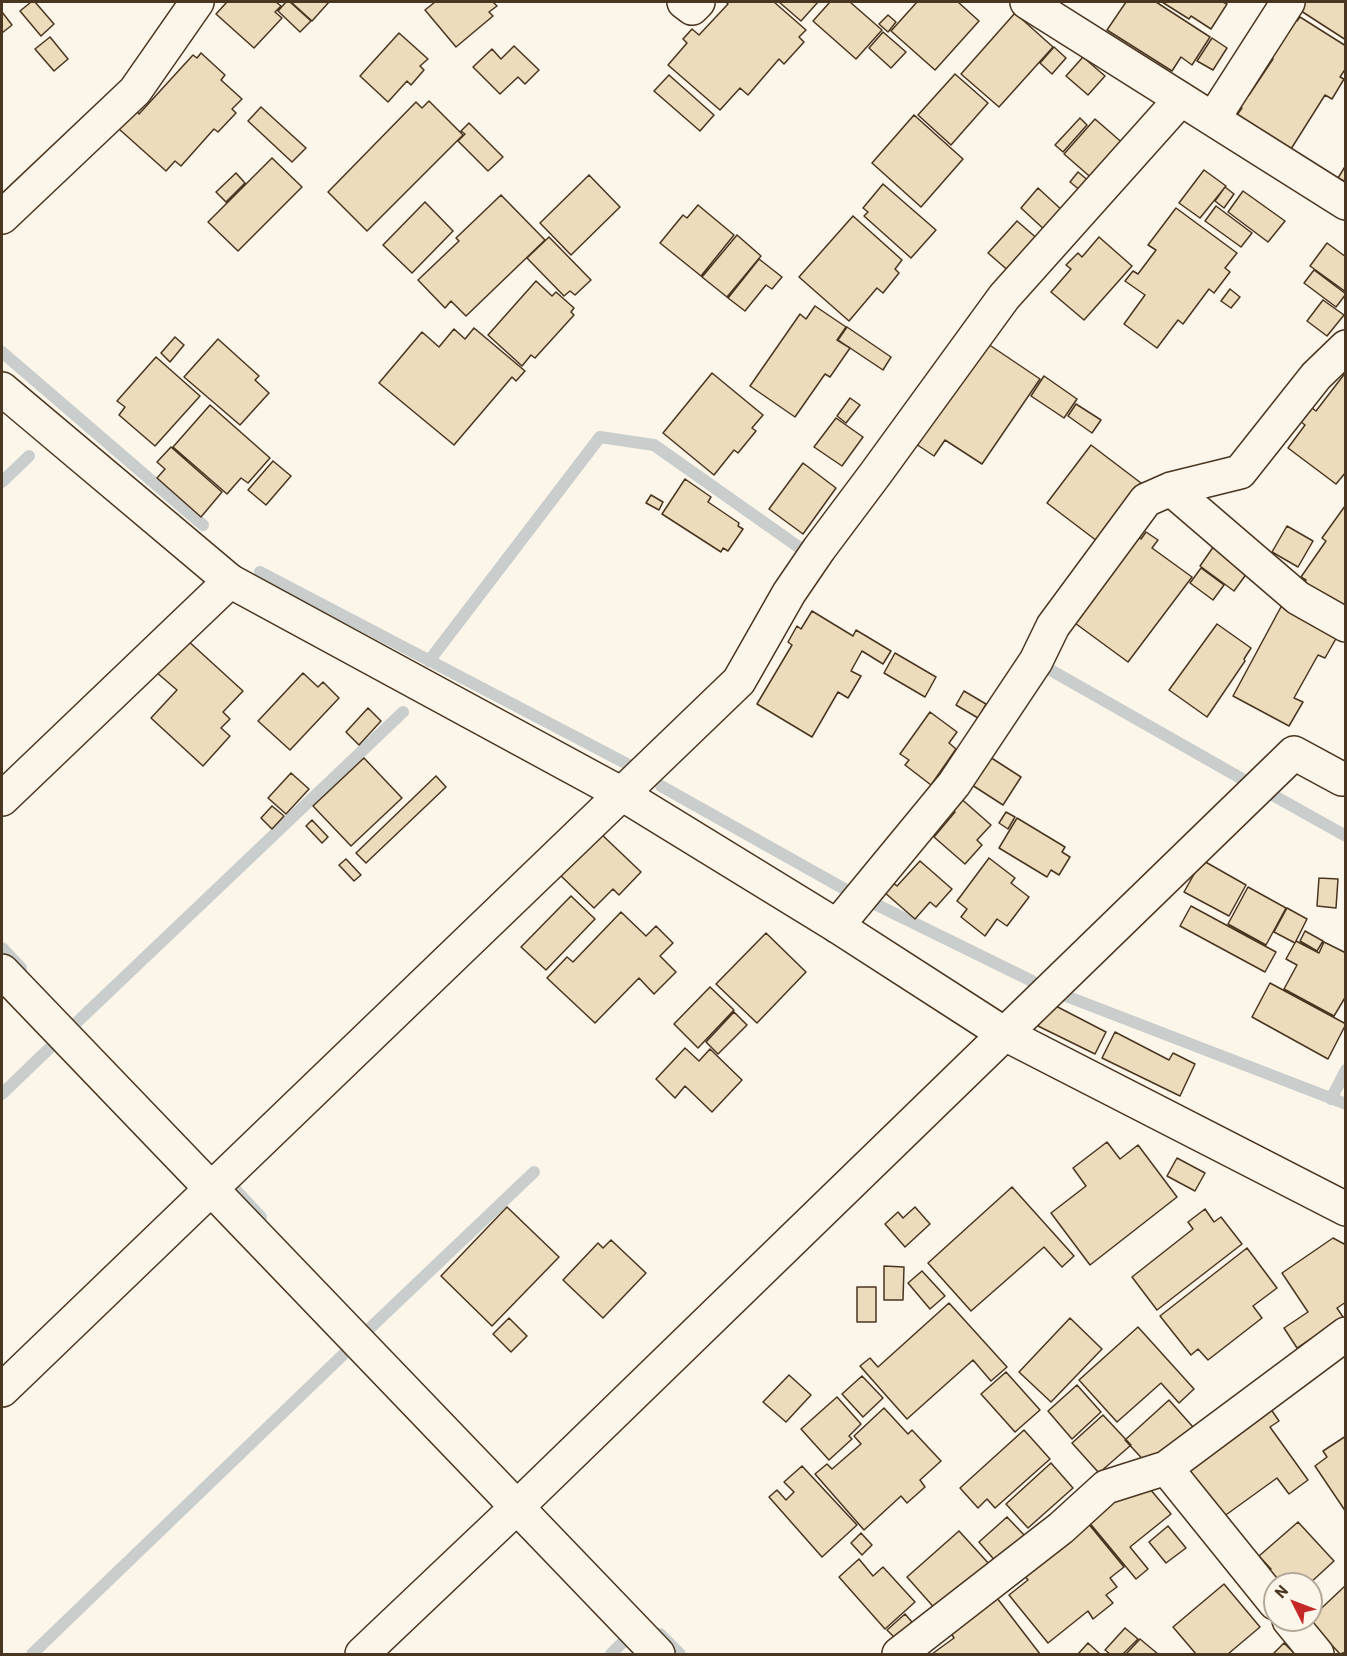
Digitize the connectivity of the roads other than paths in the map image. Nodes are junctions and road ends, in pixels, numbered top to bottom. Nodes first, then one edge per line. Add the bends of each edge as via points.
1 (197, 2) edge
2 (684, 2) edge
3 (698, 2) edge
4 (1027, 2) edge
5 (1288, 2) edge
6 (1181, 99) junction
7 (1213, 119) junction
8 (1346, 203) edge
9 (2, 218) edge
10 (1346, 347) edge
11 (2, 389) edge
12 (1171, 489) junction
13 (230, 581) junction
14 (1346, 625) edge
15 (1346, 779) edge
16 (622, 794) junction
17 (2, 799) edge
18 (837, 926) junction
19 (2, 971) edge
20 (1003, 1033) junction
21 (211, 1188) junction
22 (1346, 1209) edge
23 (1346, 1334) edge
24 (2, 1390) edge
25 (1166, 1468) junction
26 (516, 1508) junction
27 (1263, 1588) edge
28 (1299, 1632) edge
29 (362, 1654) edge
30 (658, 1654) edge
31 (899, 1654) edge
32 (1317, 1654) edge

1 - 9 street via 135,91
2 - 3 street via 692,8
4 - 6 street
5 - 7 street
6 - 7 street
6 - 16 street via 1004,297 813,558 739,681
7 - 8 street
10 - 12 street via 1316,376 1240,472
11 - 13 street
12 - 14 street via 1298,598
12 - 18 street via 1146,500 1053,626 1036,662 954,784
13 - 16 street
13 - 17 street
15 - 20 street via 1294,753
16 - 18 street
16 - 21 street
18 - 20 street
19 - 21 street
20 - 22 street
20 - 26 street
21 - 24 street
21 - 26 street
23 - 25 street
25 - 27 street
25 - 31 street via 1106,1487 1061,1528
26 - 29 street
26 - 30 street
28 - 32 street

